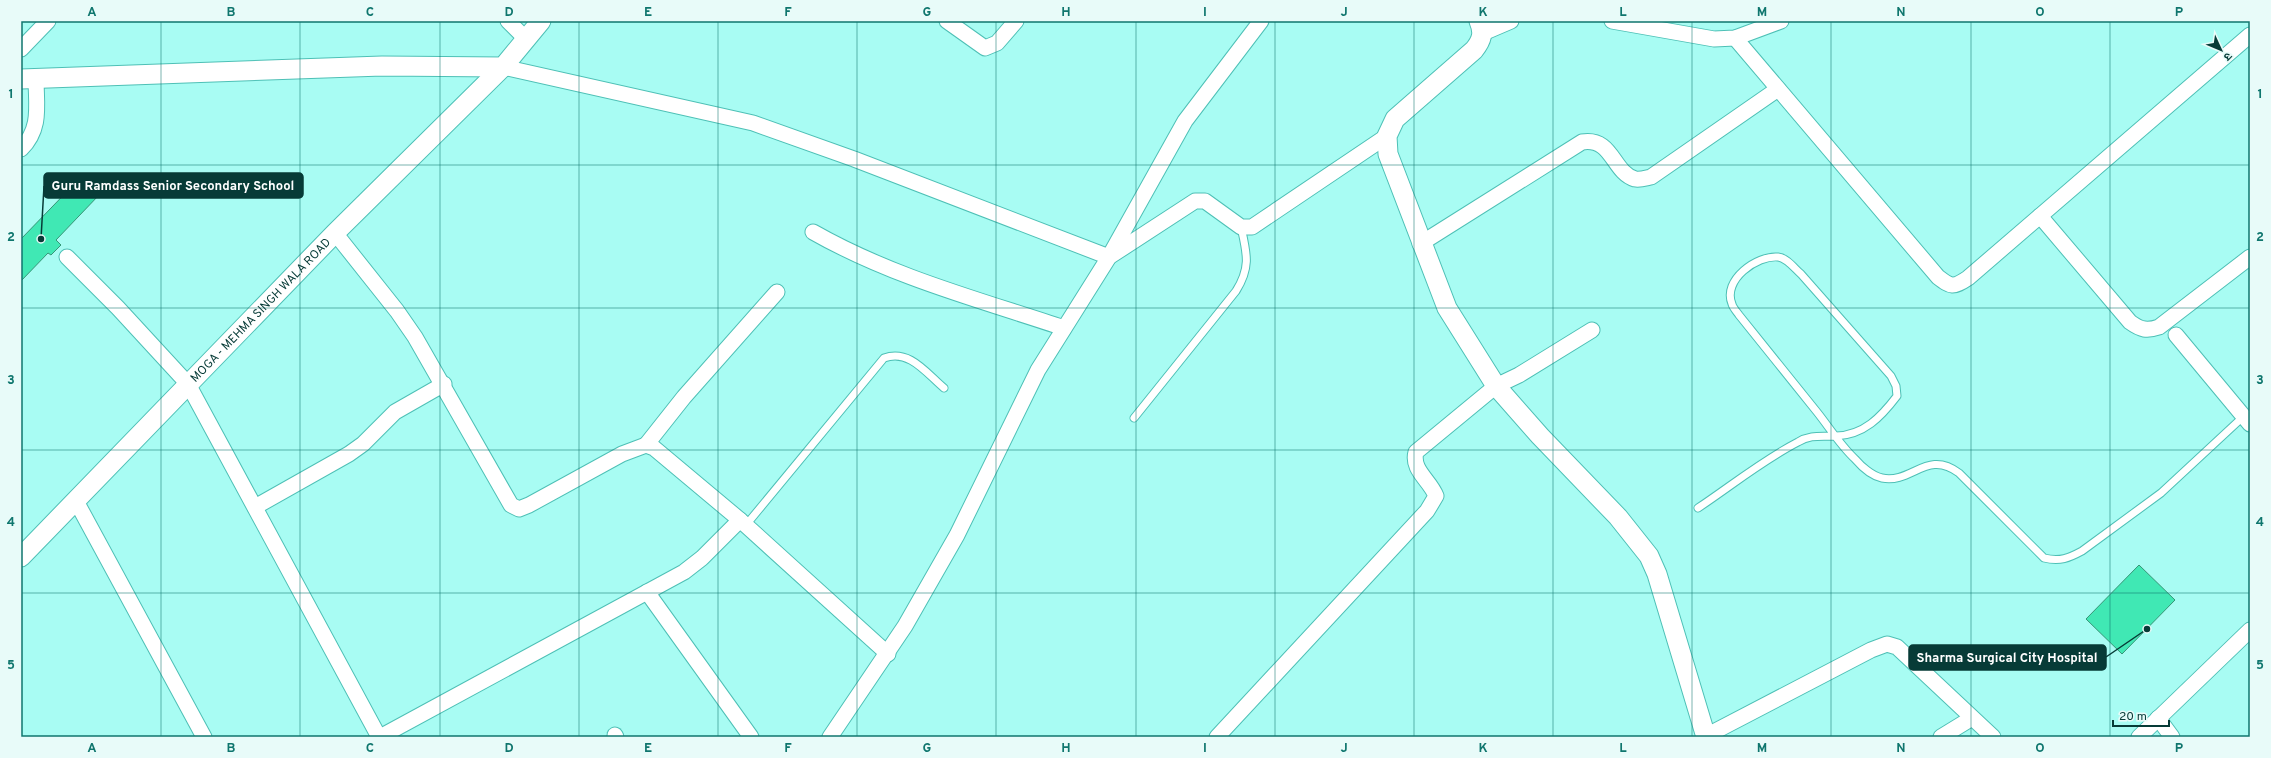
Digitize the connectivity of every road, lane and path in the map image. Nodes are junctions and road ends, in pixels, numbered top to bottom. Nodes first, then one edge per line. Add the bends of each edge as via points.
1 (48, 21) edge
2 (508, 21) edge
3 (541, 21) edge
4 (947, 21) edge
5 (1016, 21) edge
6 (1261, 21) edge
7 (1511, 21) edge
8 (1612, 21) edge
9 (1781, 21) edge
10 (1481, 27) edge
11 (2250, 35) edge
12 (1735, 38) junction
13 (526, 39) junction
14 (21, 49) edge
15 (503, 67) junction
16 (28, 78) edge
17 (1778, 89) junction
18 (1387, 136) junction
19 (21, 149) edge
20 (2040, 216) junction
21 (1241, 227) junction
22 (814, 232) dead end
23 (335, 233) junction
24 (1420, 244) junction
25 (67, 257) dead end
26 (1109, 257) junction
27 (2250, 257) edge
28 (777, 292) dead end
29 (1064, 328) junction
30 (1592, 330) dead end
31 (2176, 334) dead end
32 (188, 384) junction
33 (444, 384) junction
34 (1496, 386) junction
35 (944, 388) dead end
36 (1134, 418) dead end
37 (2247, 420) edge
38 (1836, 436) junction
39 (646, 445) junction
40 (76, 502) junction
41 (256, 507) junction
42 (1698, 508) dead end
43 (743, 523) junction
44 (21, 557) edge
45 (647, 592) junction
46 (2250, 630) edge
47 (888, 654) junction
48 (1972, 718) junction
49 (2158, 718) junction
50 (204, 737) edge
51 (380, 737) edge
52 (751, 737) edge
53 (830, 737) edge
54 (1217, 737) edge
55 (1706, 737) edge
56 (1941, 737) edge
57 (1992, 737) edge
58 (2139, 737) edge
59 (2172, 737) edge

1 - 14 street
2 - 13 street
3 - 13 street, MOGA - MEHMA SINGH WALA ROAD
4 - 5 street via 985,48 997,44
6 - 26 street via 1185,121
7 - 10 street
8 - 12 street via 1714,39
9 - 12 street
10 - 18 street via 1480,43 1474,50 1395,119
11 - 20 street
12 - 17 street
13 - 15 street, MOGA - MEHMA SINGH WALA ROAD
15 - 16 street via 382,66
15 - 23 street, MOGA - MEHMA SINGH WALA ROAD
15 - 26 street via 753,123 854,158
16 - 19 street via 35,126 34,132
17 - 20 street via 1949,286 1958,285 1968,278
17 - 24 street via 1651,177 1635,179 1603,145 1592,141 1582,142
18 - 21 street via 1257,224 1252,227
18 - 24 street via 1388,154
20 - 27 street via 2130,322 2148,331 2159,327
21 - 26 street via 1205,201 1195,201
21 - 36 lane via 1247,251 1247,266 1243,279
22 - 29 street via 846,251 890,270
23 - 32 street, MOGA - MEHMA SINGH WALA ROAD
23 - 33 street via 397,311
24 - 34 street via 1447,308
25 - 32 street
26 - 29 street
28 - 39 street via 684,397
29 - 47 street via 1038,370 957,535
30 - 34 street via 1519,375
31 - 37 street
32 - 40 street, MOGA - MEHMA SINGH WALA ROAD
32 - 41 street
33 - 39 street via 504,495 519,509 622,454
33 - 41 street via 394,412 363,444 349,454
34 - 54 street via 1416,452 1416,467 1436,496 1427,511
34 - 55 street via 1618,517 1649,556 1658,574
35 - 43 lane via 906,357 894,355 884,358
37 - 38 lane via 2161,493 2082,551 2070,558 2056,561 2044,558 2033,549 1959,473 1948,465 1937,463 1894,477 1882,478 1854,459
38 - 38 lane via 1732,304 1733,284 1740,274 1769,258 1779,257 1787,262 1891,376 1896,386 1897,396 1879,418 1856,434
38 - 42 lane via 1817,435 1797,442
39 - 43 street via 665,455
40 - 44 street, MOGA - MEHMA SINGH WALA ROAD
40 - 50 street
41 - 51 street
43 - 45 street via 684,572
43 - 47 street
45 - 51 street
45 - 52 street
46 - 49 street
47 - 53 street
48 - 55 street via 1897,647 1887,644
48 - 56 street
48 - 57 street
49 - 58 street
49 - 59 street

